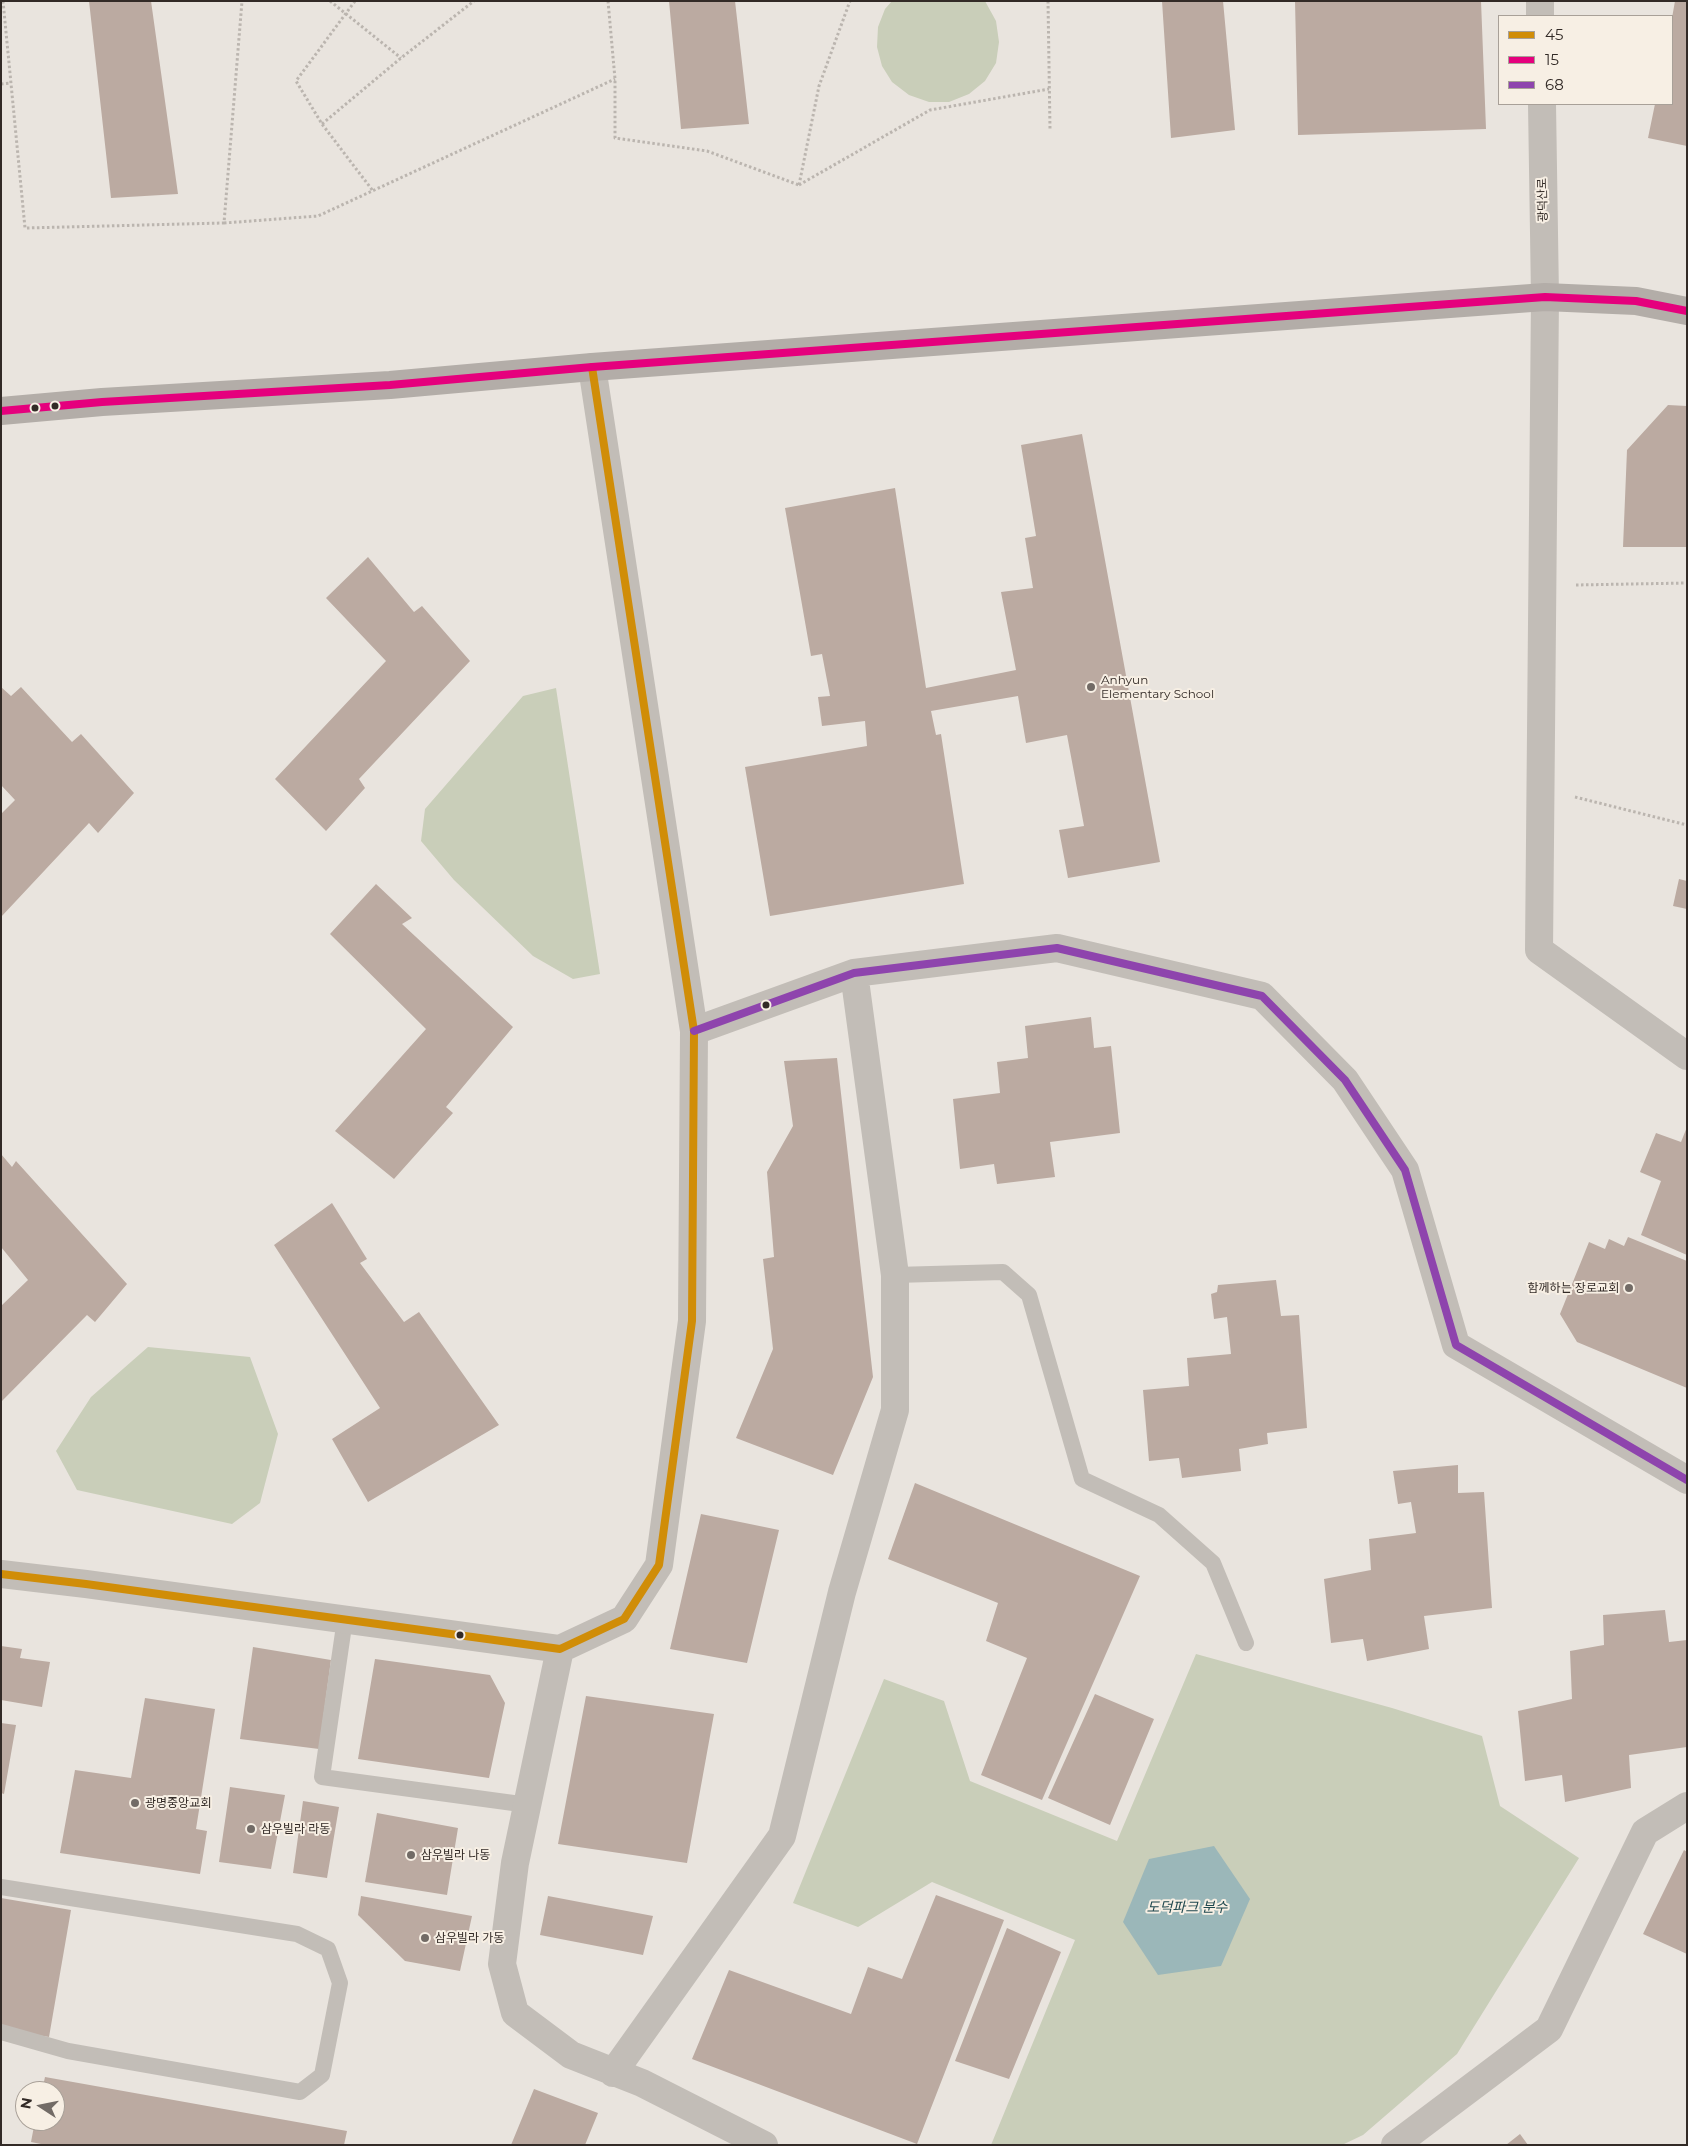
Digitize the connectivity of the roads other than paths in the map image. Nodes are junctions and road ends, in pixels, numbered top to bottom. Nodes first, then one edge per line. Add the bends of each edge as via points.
1 (1540, 1) edge
2 (1540, 15) edge
3 (1542, 105) edge
4 (1545, 297) junction
5 (1687, 311) edge
6 (592, 367) junction
7 (1, 411) edge
8 (854, 973) junction
9 (694, 1031) junction
10 (1687, 1056) edge
11 (895, 1275) junction
12 (1687, 1480) edge
13 (1, 1574) edge
14 (345, 1619) junction
15 (1246, 1643) dead end
16 (560, 1649) junction
17 (528, 1805) junction
18 (1687, 1806) edge
19 (1, 1887) edge
20 (1, 2032) edge
21 (613, 2073) junction
22 (764, 2145) edge
23 (1396, 2145) edge

1 - 2 street
3 - 4 street, 광덕산로
4 - 5 main road via 1636,301
4 - 6 main road
4 - 10 street, 광덕산로 via 1539,950
6 - 7 main road via 390,385
6 - 9 street
8 - 9 street
8 - 11 street
8 - 12 street via 1057,948 1262,996 1345,1080 1405,1170 1456,1345
9 - 16 street via 692,1321 659,1565 624,1620
11 - 15 lane via 1003,1272 1029,1295 1082,1479 1159,1515 1213,1563
11 - 21 street via 895,1410 852,1555 782,1836
13 - 14 street
14 - 16 street
14 - 17 lane via 322,1777
16 - 17 street
17 - 21 street via 515,1863 502,1964 515,2013 571,2055
18 - 23 street via 1645,1832 1549,2029
19 - 20 lane via 297,1934 328,1949 340,1983 322,2074 300,2092 68,2050
21 - 22 street via 642,2083

